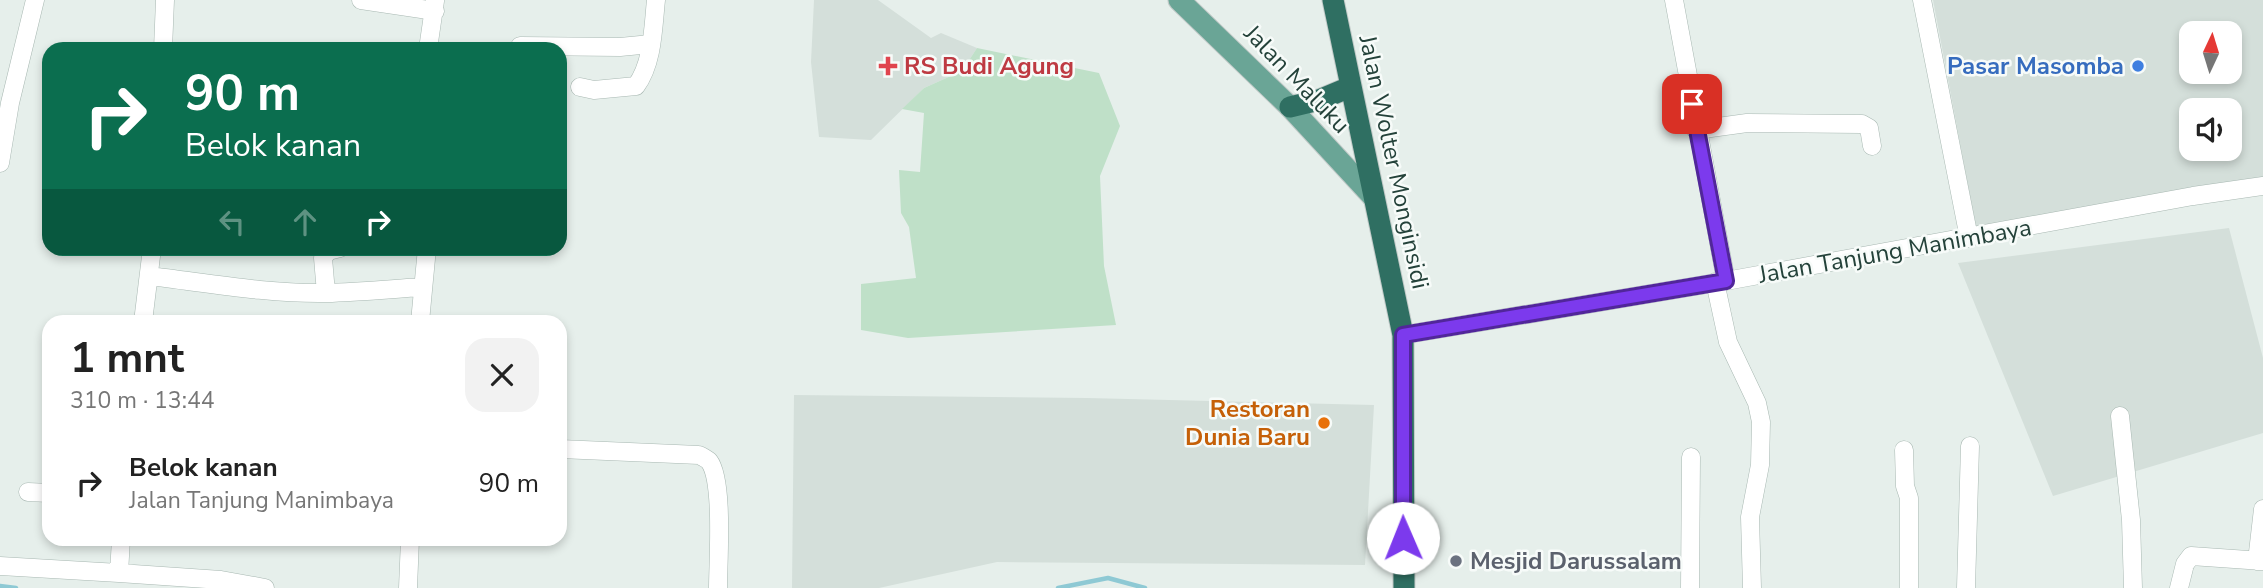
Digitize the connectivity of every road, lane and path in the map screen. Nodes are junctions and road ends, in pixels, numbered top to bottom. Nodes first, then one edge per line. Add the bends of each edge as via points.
1 (36, 0) edge
2 (165, 0) edge
3 (361, 0) edge
4 (656, 0) edge
5 (1179, 0) edge
6 (1333, 0) edge
7 (1674, 0) edge
8 (1922, 0) edge
9 (435, 5) edge
10 (163, 42) edge
11 (429, 42) edge
12 (651, 44) junction
13 (567, 46) edge
14 (580, 87) dead end
15 (1350, 87) junction
16 (1290, 107) junction
17 (1696, 130) junction
18 (1872, 146) dead end
19 (0, 163) edge
20 (2263, 186) edge
21 (1374, 198) junction
22 (1969, 238) junction
23 (151, 256) edge
24 (324, 256) edge
25 (426, 256) edge
26 (149, 276) junction
27 (1720, 282) junction
28 (423, 286) junction
29 (326, 293) junction
30 (144, 315) edge
31 (421, 315) edge
32 (1403, 335) junction
33 (2120, 416) dead end
34 (1970, 446) dead end
35 (567, 449) edge
36 (1904, 450) dead end
37 (1691, 457) dead end
38 (28, 492) dead end
39 (42, 493) edge
40 (2263, 509) edge
41 (121, 546) edge
42 (410, 546) edge
43 (2260, 561) edge
44 (0, 566) edge
45 (119, 573) junction
46 (265, 588) edge
47 (408, 588) edge
48 (718, 588) edge
49 (1404, 588) edge
50 (1690, 588) edge
51 (1752, 588) edge
52 (1909, 588) edge
53 (1966, 588) edge
54 (2133, 588) edge
55 (2179, 588) edge

1 - 19 street
2 - 10 street
3 - 9 street
4 - 12 street
5 - 16 main road, Jalan Maluku
6 - 15 highway, Jalan Wolter Monginsidi
7 - 17 street
8 - 22 street
9 - 11 street
12 - 13 street
12 - 14 street via 644,76 636,86
15 - 16 highway
15 - 21 highway, Jalan Wolter Monginsidi
16 - 21 main road, Jalan Maluku
17 - 18 street via 1747,123 1862,124 1869,128
17 - 27 street
20 - 22 street, Jalan Tanjung Manimbaya
21 - 32 highway, Jalan Wolter Monginsidi
22 - 27 street, Jalan Tanjung Manimbaya
23 - 26 street
24 - 29 street
25 - 28 street
26 - 29 street
26 - 30 street
27 - 32 street, Jalan Tanjung Manimbaya
27 - 51 street via 1728,342 1757,403 1761,422 1760,465 1750,517
28 - 29 street
28 - 31 street
32 - 49 highway, Jalan Wolter Monginsidi
33 - 54 street
34 - 53 street
35 - 48 street via 699,454 708,461 718,505
36 - 52 street
37 - 50 street
38 - 39 street
40 - 43 street
41 - 45 street
42 - 47 street
43 - 55 street via 2191,555
44 - 45 street
45 - 46 street

